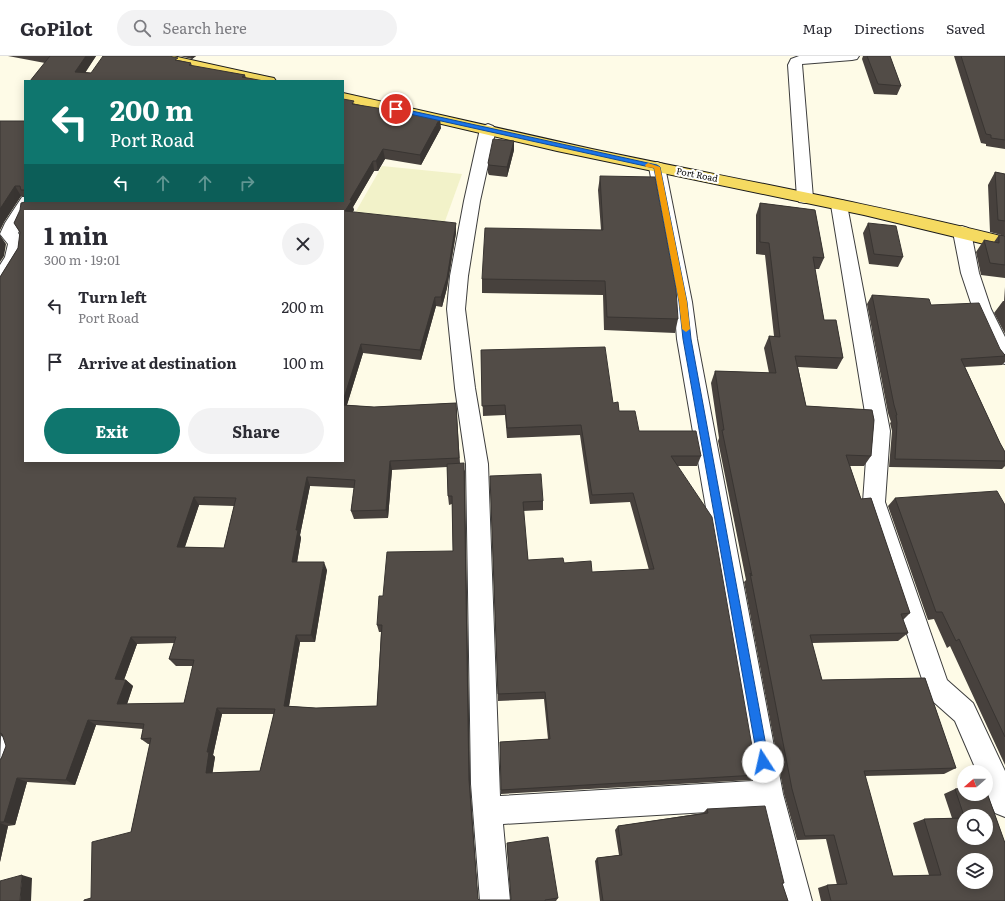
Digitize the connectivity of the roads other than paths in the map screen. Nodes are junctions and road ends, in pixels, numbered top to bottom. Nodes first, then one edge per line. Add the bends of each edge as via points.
1 (154, 56) edge
2 (852, 56) edge
3 (264, 80) edge
4 (344, 97) edge
5 (488, 130) junction
6 (657, 167) junction
7 (805, 198) junction
8 (27, 202) edge
9 (839, 205) junction
10 (962, 232) junction
11 (1005, 243) edge
12 (0, 282) edge
13 (1005, 357) edge
14 (769, 794) junction
15 (1005, 803) edge
16 (487, 811) junction
17 (495, 901) edge
18 (797, 901) edge

1 - 3 main road
2 - 7 street via 804,59 795,65
4 - 5 main road, Port Road
5 - 6 main road, Port Road
5 - 16 street via 471,208 456,310 477,464
6 - 7 main road, Port Road
6 - 14 street
7 - 9 main road, Port Road
8 - 12 street via 9,234 17,243 14,257
9 - 10 main road, Port Road
9 - 15 street via 879,431 874,502 937,688 964,712
10 - 11 main road, Port Road
10 - 13 street via 970,273 982,309
14 - 16 street
14 - 18 street
16 - 17 street

